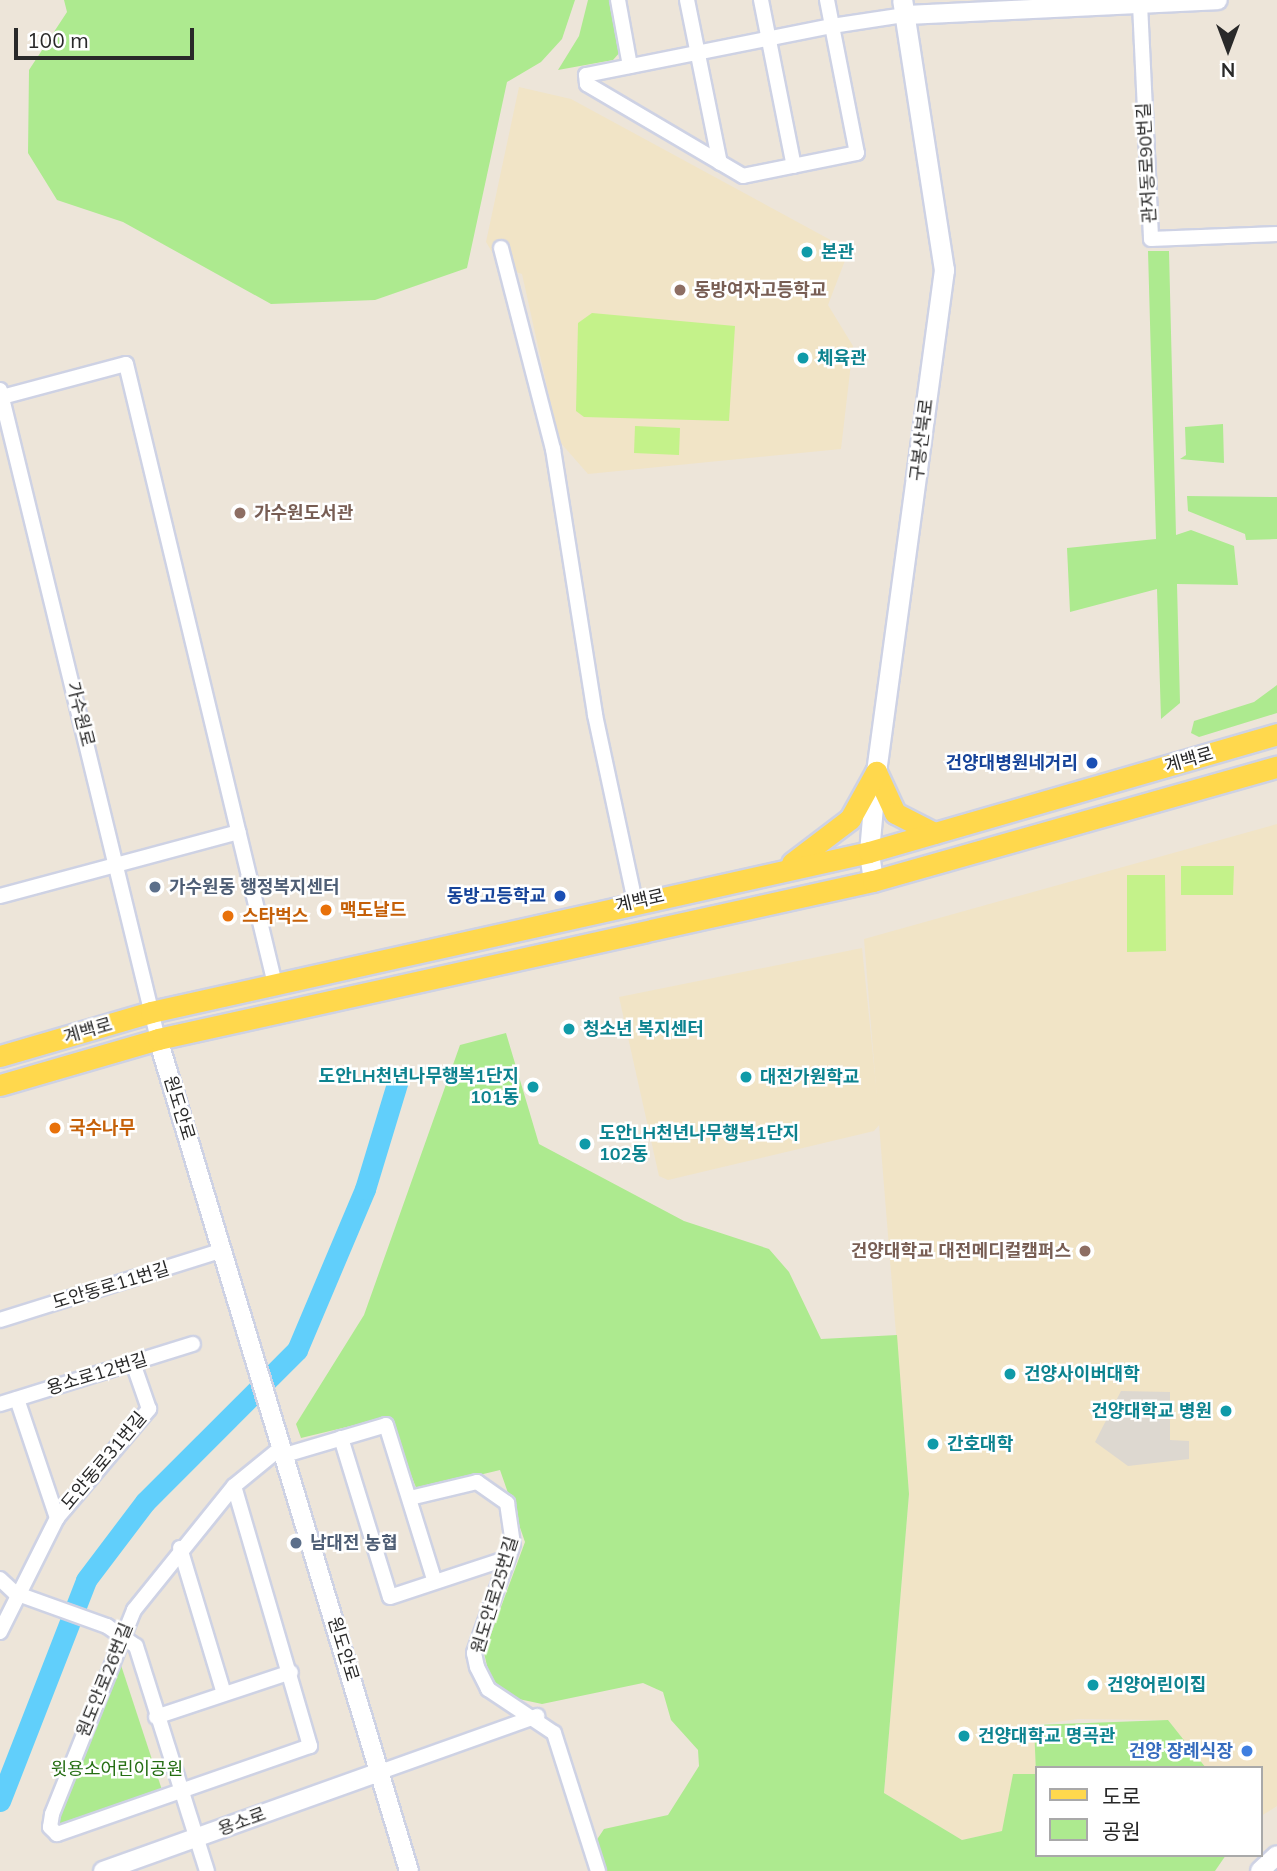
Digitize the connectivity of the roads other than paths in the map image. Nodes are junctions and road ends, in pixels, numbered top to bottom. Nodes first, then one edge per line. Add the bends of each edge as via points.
1 (618, 0) edge
2 (687, 0) edge
3 (761, 0) edge
4 (827, 0) edge
5 (1218, 0) edge
6 (1140, 4) junction
7 (903, 8) edge
8 (832, 26) junction
9 (769, 38) junction
10 (698, 53) junction
11 (630, 66) junction
12 (720, 163) junction
13 (794, 166) junction
14 (1277, 234) edge
15 (501, 248) dead end
16 (1, 393) edge
17 (1277, 734) edge
18 (1277, 767) edge
19 (876, 772) junction
20 (239, 832) junction
21 (934, 833) junction
22 (869, 852) junction
23 (117, 862) junction
24 (779, 871) junction
25 (873, 881) junction
26 (0, 897) edge
27 (635, 902) junction
28 (275, 984) junction
29 (151, 1012) junction
30 (158, 1039) junction
31 (0, 1056) edge
32 (0, 1085) edge
33 (223, 1250) junction
34 (0, 1320) edge
35 (193, 1344) dead end
36 (133, 1363) junction
37 (18, 1399) junction
38 (0, 1404) edge
39 (341, 1438) junction
40 (284, 1450) junction
41 (234, 1486) junction
42 (410, 1497) junction
43 (57, 1518) junction
44 (180, 1548) junction
45 (508, 1558) junction
46 (0, 1579) edge
47 (435, 1582) junction
48 (15, 1593) junction
49 (0, 1632) edge
50 (122, 1635) junction
51 (291, 1672) junction
52 (224, 1694) junction
53 (537, 1716) junction
54 (156, 1717) junction
55 (380, 1772) junction
56 (178, 1794) junction
57 (194, 1840) junction
58 (1277, 1855) edge
59 (103, 1871) edge
60 (206, 1871) edge
61 (409, 1871) edge
62 (598, 1871) edge
63 (1260, 1871) edge

1 - 11 street
2 - 10 street
3 - 9 street
4 - 8 street
5 - 6 street
6 - 7 street
6 - 14 street, 관저동로90번길 via 1151,239
7 - 8 street
7 - 19 main road, 구봉산북로 via 944,270
8 - 9 street
8 - 13 street via 857,153
9 - 10 street
9 - 13 street
10 - 11 street
10 - 12 street
11 - 12 street via 586,75 587,84
12 - 13 street via 743,176
15 - 27 street via 553,449 595,715
16 - 20 street via 126,364
16 - 23 street, 가수원로
17 - 21 main road, 계백로
18 - 25 main road, 계백로
19 - 21 main road via 895,813
19 - 22 main road, 구봉산북로
19 - 24 main road via 850,820
20 - 23 street
20 - 28 street
21 - 22 main road, 계백로
22 - 24 main road, 계백로
22 - 25 main road, 구봉산북로
23 - 26 street
23 - 29 street, 가수원로
24 - 27 main road, 계백로
25 - 30 main road, 계백로
27 - 28 main road, 계백로
28 - 29 main road, 계백로
29 - 30 street, 가수원로
29 - 31 main road, 계백로
30 - 32 main road, 계백로
30 - 33 street, 원도안로
33 - 34 street, 도안동로11번길
33 - 40 street, 원도안로
35 - 36 street, 용소로12번길
36 - 37 street, 용소로12번길
36 - 43 street, 도안동로31번길 via 149,1409
37 - 38 street, 용소로12번길
37 - 43 street, 도안동로31번길
39 - 40 street
39 - 42 street via 386,1426
39 - 47 street via 390,1597
40 - 41 street, 원도안로26번길
40 - 55 street, 원도안로
41 - 44 street, 원도안로26번길
41 - 51 street
42 - 45 street, 원도안로25번길 via 477,1482 501,1494 515,1530
42 - 47 street
43 - 48 street, 도안동로31번길
44 - 50 street, 원도안로26번길
44 - 52 street
45 - 47 street
45 - 53 street, 원도안로25번길 via 474,1653 488,1689
46 - 48 street
48 - 49 street, 도안동로31번길
48 - 50 street
50 - 54 street via 136,1646
50 - 56 street, 원도안로26번길 via 50,1822 52,1832 64,1834
51 - 52 street
51 - 56 street via 312,1740 304,1751
52 - 54 street
53 - 55 street
53 - 62 street, 원도안로25번길 via 554,1733
54 - 56 street
55 - 57 street, 용소로
55 - 61 street, 원도안로
56 - 57 street
57 - 59 street, 용소로
57 - 60 street
58 - 63 street

